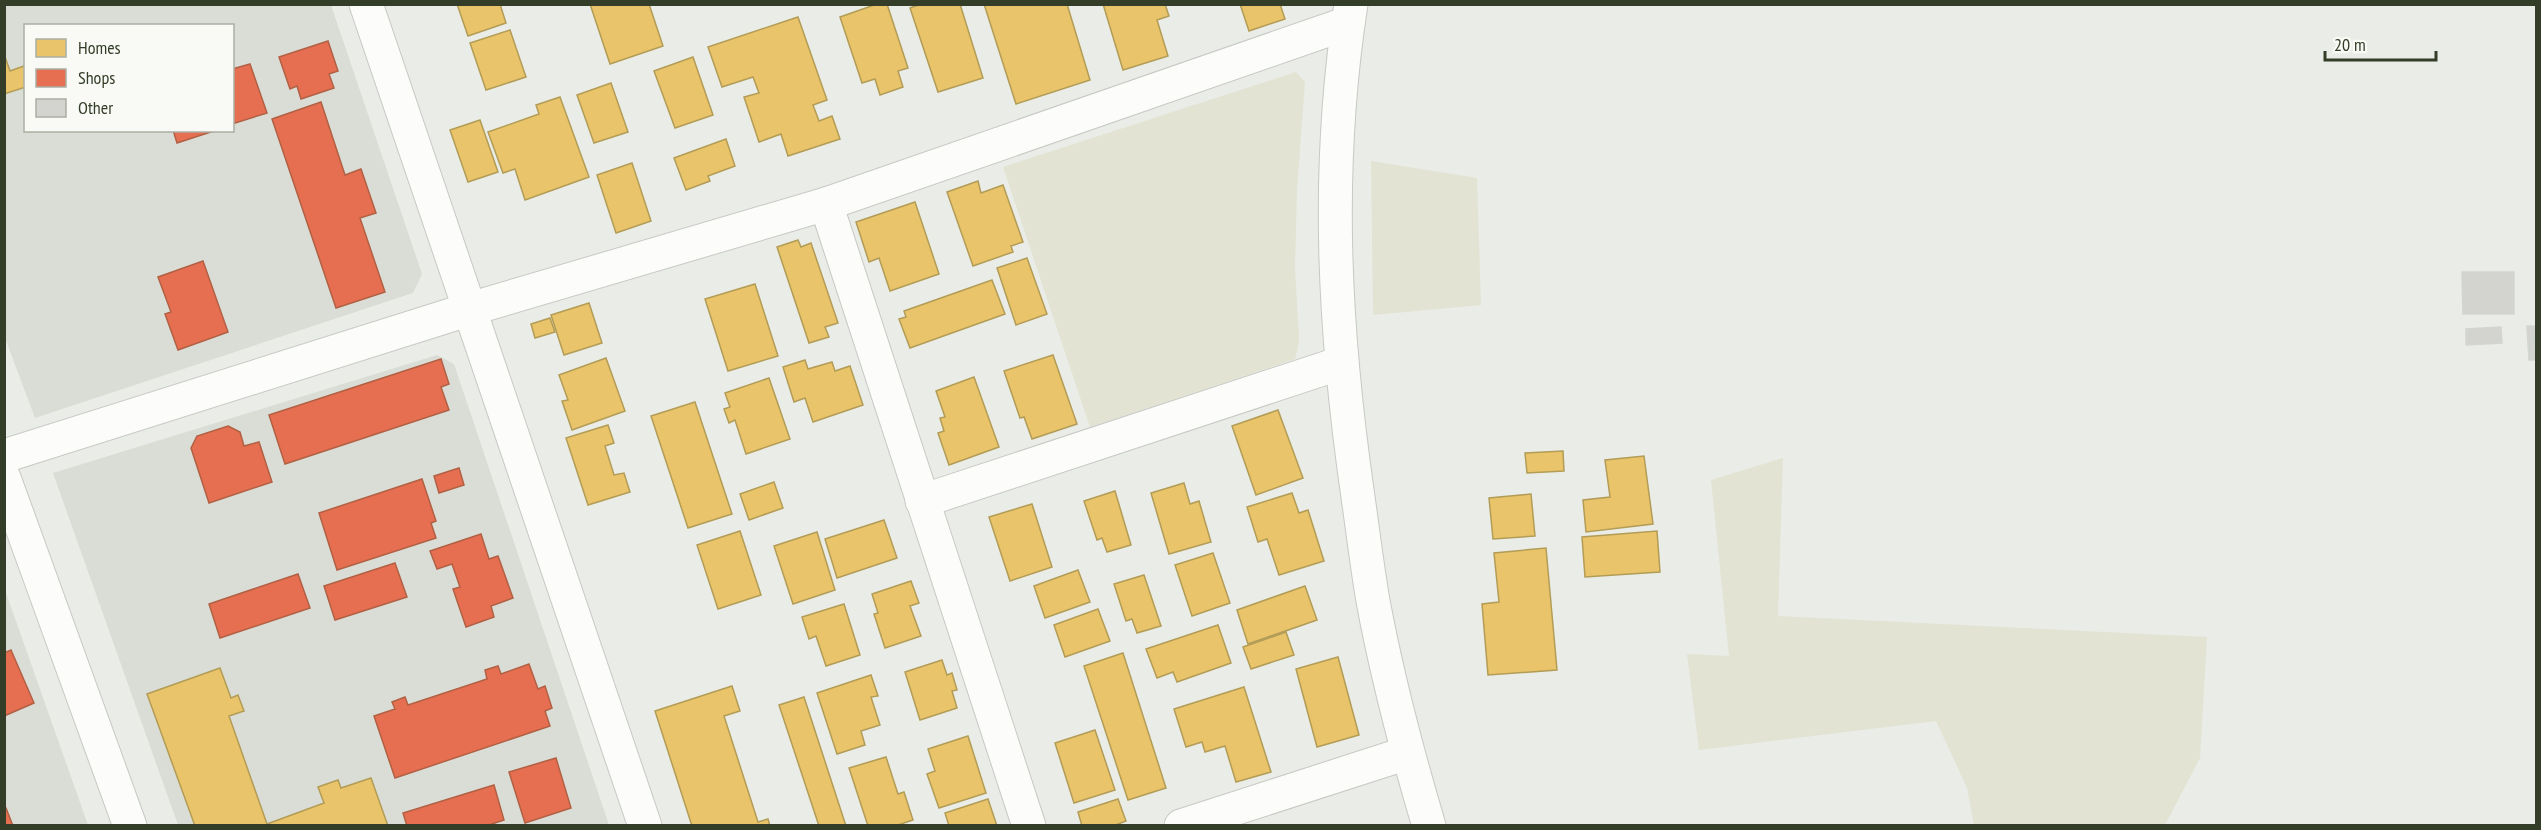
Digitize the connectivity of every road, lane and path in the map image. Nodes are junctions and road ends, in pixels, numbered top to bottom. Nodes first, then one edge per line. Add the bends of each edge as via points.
1 (366, 4) edge
2 (1349, 14) edge
3 (826, 204) junction
4 (470, 309) junction
5 (1341, 363) junction
6 (4, 456) edge
7 (4, 478) edge
8 (922, 501) junction
9 (1407, 753) junction
10 (130, 825) edge
11 (645, 825) edge
12 (1029, 825) edge
13 (1181, 825) edge
14 (1429, 825) edge

1 - 4 street
2 - 3 street
2 - 5 street via 1336,142 1334,260
3 - 4 street
3 - 8 street
4 - 6 street
4 - 11 street
5 - 8 street
5 - 9 street via 1374,601
7 - 10 street
8 - 12 street
9 - 13 street
9 - 14 street

